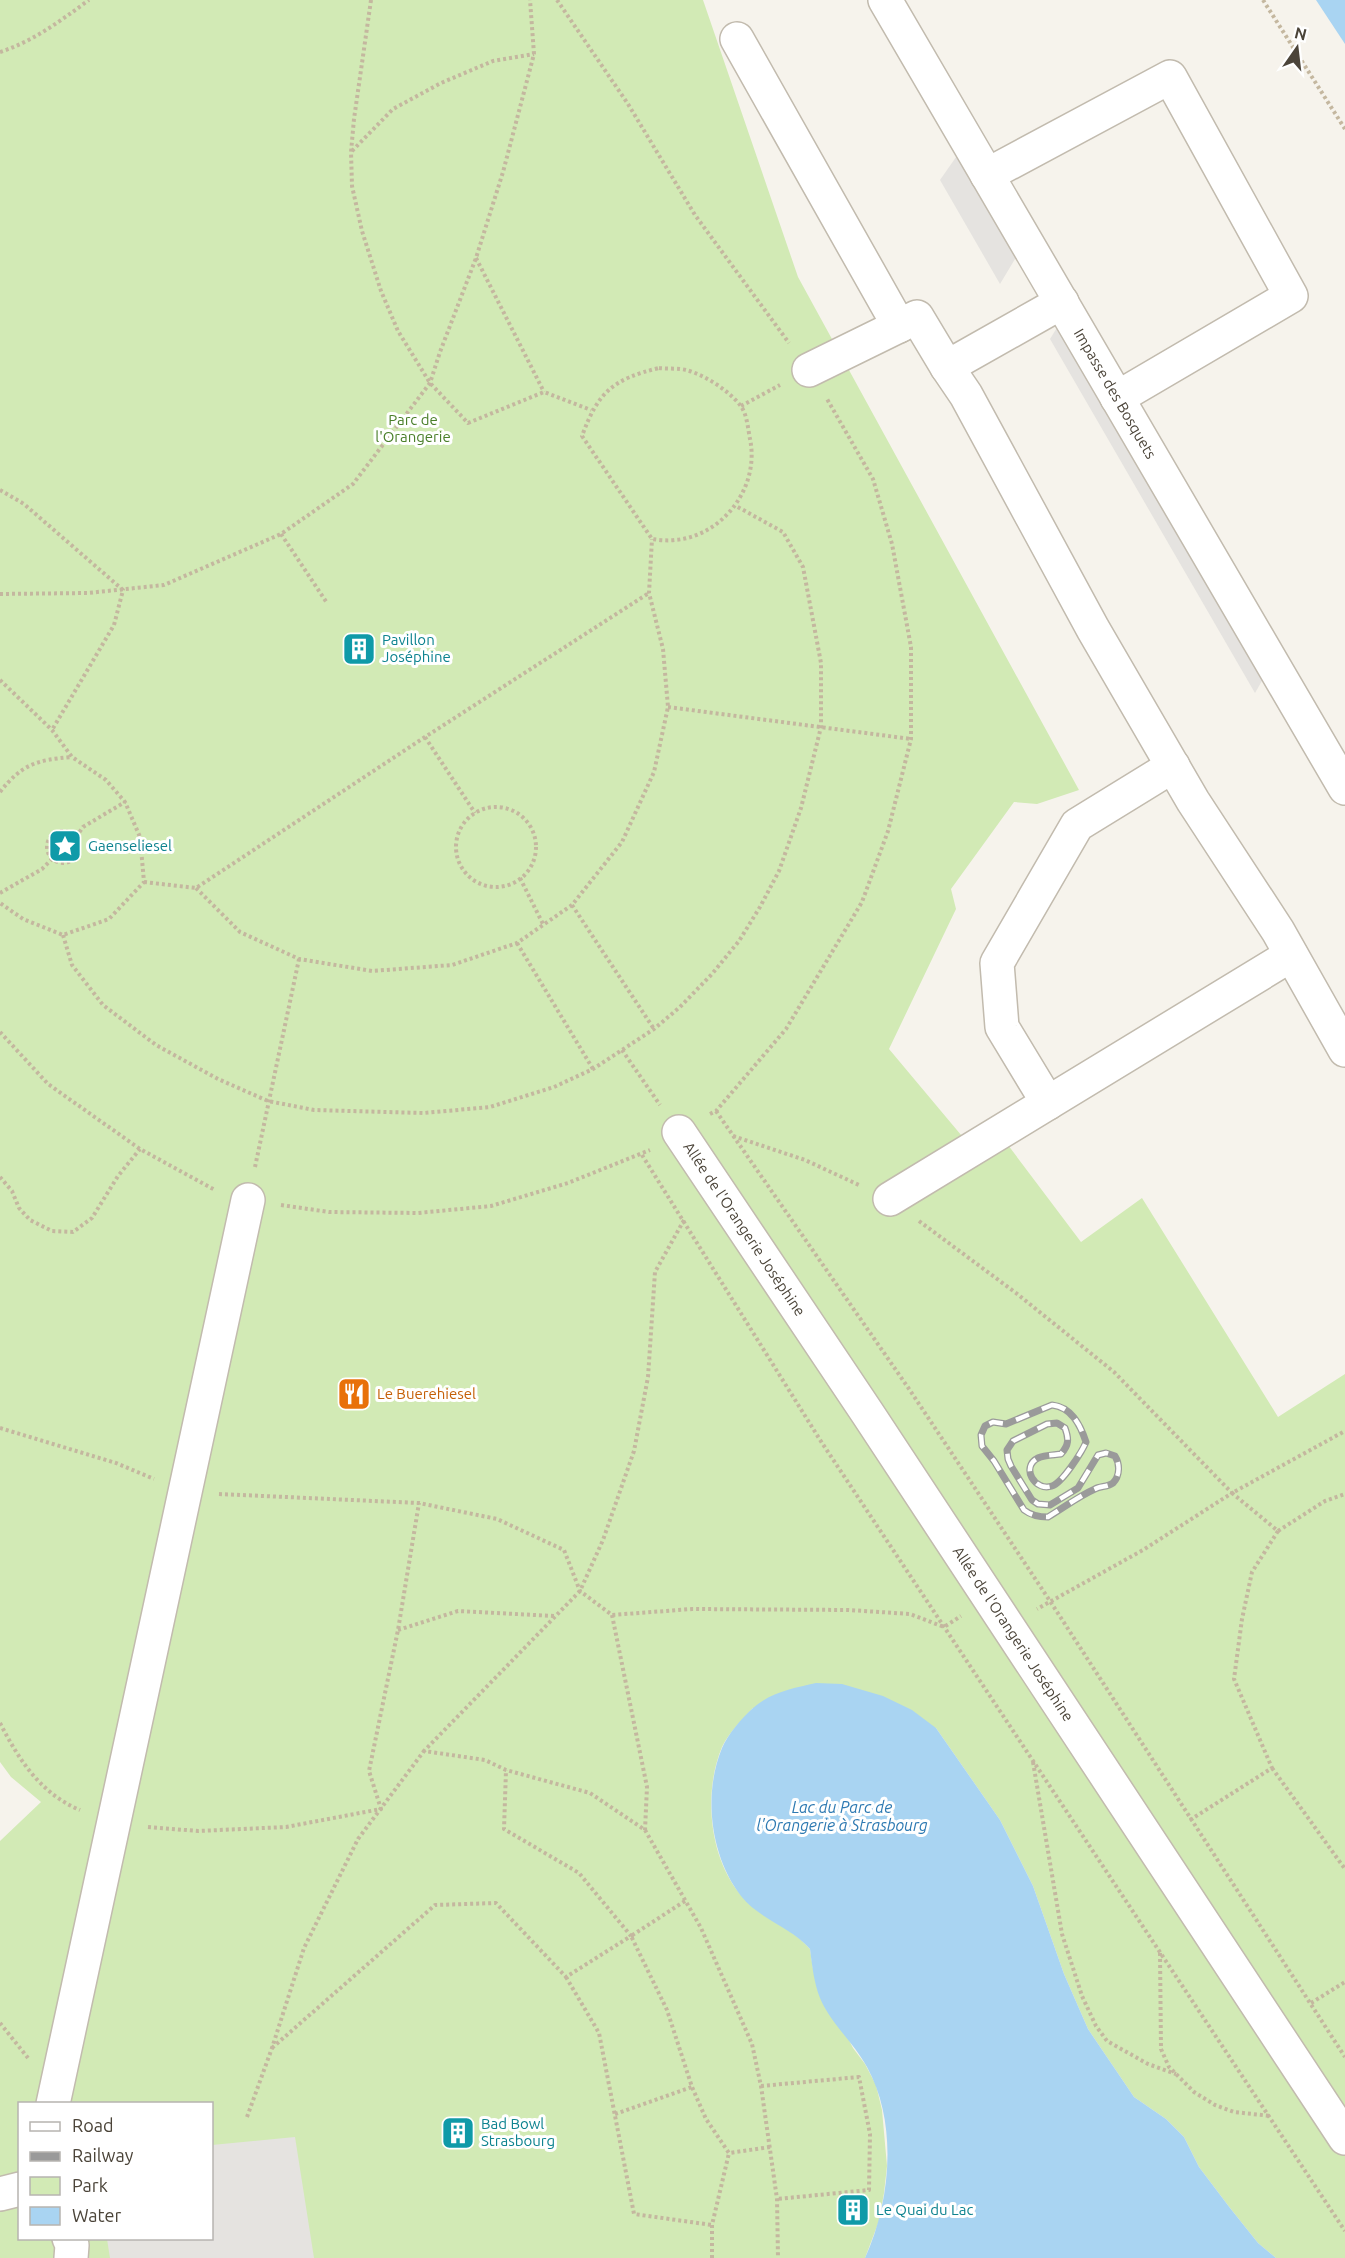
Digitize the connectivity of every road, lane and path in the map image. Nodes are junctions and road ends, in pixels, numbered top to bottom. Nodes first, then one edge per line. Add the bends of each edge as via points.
1 (88, 0) edge
2 (371, 0) edge
3 (530, 0) edge
4 (557, 0) edge
5 (885, 0) edge
6 (1263, 0) edge
7 (737, 39) dead end
8 (0, 52) edge
9 (534, 54) junction
10 (1345, 129) edge
11 (351, 152) junction
12 (987, 175) junction
13 (476, 258) junction
14 (1062, 302) junction
15 (899, 326) junction
16 (947, 367) junction
17 (809, 370) junction
18 (430, 383) junction
19 (544, 392) junction
20 (1117, 398) junction
21 (741, 406) junction
22 (591, 410) junction
23 (0, 490) edge
24 (736, 506) junction
25 (281, 534) junction
26 (652, 539) junction
27 (123, 590) junction
28 (649, 593) junction
29 (0, 594) edge
30 (327, 603) dead end
31 (0, 680) edge
32 (668, 707) junction
33 (820, 727) junction
34 (52, 730) junction
35 (425, 737) junction
36 (911, 739) junction
37 (72, 757) junction
38 (1173, 766) junction
39 (1345, 788) edge
40 (0, 792) edge
41 (125, 802) junction
42 (475, 813) junction
43 (76, 837) junction
44 (52, 859) junction
45 (519, 879) junction
46 (144, 882) junction
47 (196, 888) junction
48 (0, 893) edge
49 (0, 903) edge
50 (572, 905) junction
51 (543, 924) junction
52 (63, 935) junction
53 (517, 943) junction
54 (1292, 955) junction
55 (299, 959) junction
56 (654, 1029) junction
57 (0, 1032) edge
58 (622, 1050) junction
59 (1345, 1050) edge
60 (593, 1069) junction
61 (268, 1101) junction
62 (1048, 1103) junction
63 (716, 1111) junction
64 (679, 1132) junction
65 (733, 1136) junction
66 (140, 1149) junction
67 (642, 1155) junction
68 (0, 1177) edge
69 (890, 1199) junction
70 (248, 1200) junction
71 (684, 1220) junction
72 (0, 1428) edge
73 (1345, 1431) edge
74 (185, 1492) junction
75 (1232, 1493) junction
76 (1345, 1494) edge
77 (419, 1503) junction
78 (1278, 1531) junction
79 (580, 1591) junction
80 (1050, 1601) junction
81 (612, 1615) junction
82 (555, 1617) junction
83 (1008, 1626) junction
84 (944, 1627) junction
85 (398, 1630) junction
86 (0, 1723) edge
87 (424, 1751) junction
88 (1033, 1761) junction
89 (1272, 1768) junction
90 (506, 1770) junction
91 (381, 1809) junction
92 (1190, 1820) junction
93 (114, 1824) junction
94 (645, 1830) junction
95 (1345, 1869) edge
96 (685, 1901) junction
97 (631, 1936) junction
98 (1160, 1952) junction
99 (566, 1977) junction
100 (1345, 1982) edge
101 (1311, 2003) junction
102 (272, 2048) junction
103 (1345, 2057) edge
104 (1176, 2074) junction
105 (761, 2086) junction
106 (692, 2087) junction
107 (53, 2102) edge
108 (615, 2114) junction
109 (1271, 2116) junction
110 (247, 2117) dead end
111 (1345, 2138) edge
112 (770, 2148) junction
113 (729, 2153) junction
114 (18, 2190) edge
115 (0, 2194) edge
116 (777, 2199) junction
117 (712, 2225) junction
118 (1345, 2231) edge
119 (70, 2240) edge
120 (71, 2258) edge
121 (712, 2258) edge
122 (778, 2258) edge

1 - 8 path via 45,32
2 - 11 path
3 - 9 path
4 - 17 path via 628,104 695,215
5 - 12 street, Impasse des Bosquets
6 - 10 path
7 - 15 street
9 - 11 path via 493,61 441,83 393,109
9 - 13 path
11 - 18 path via 352,186 381,291 398,331
12 - 14 street, Impasse des Bosquets
12 - 20 street via 1170,77 1291,296
13 - 18 path
13 - 19 path
14 - 16 street
14 - 20 street, Impasse des Bosquets
15 - 16 street via 917,317
15 - 17 street
16 - 38 street
17 - 21 path
17 - 36 path via 873,479 892,544 911,647
18 - 19 path via 468,423
18 - 25 path via 352,484
19 - 22 path
20 - 39 street, Impasse des Bosquets
21 - 22 path via 712,381 686,370 659,368 632,375 609,389
21 - 24 path via 753,452 749,480
22 - 26 path via 582,436
23 - 27 path via 24,504
24 - 26 path via 719,523 699,534 675,540
24 - 33 path via 783,532 803,567 821,663
25 - 27 path via 164,585
25 - 30 path
26 - 28 path
27 - 29 path
27 - 34 path via 114,625
28 - 32 path via 663,649
28 - 35 path
31 - 34 path
32 - 33 path
32 - 50 path via 654,772 622,842
33 - 36 path
33 - 56 path via 801,808 760,908 712,974
34 - 37 path
35 - 42 path
35 - 47 path
36 - 63 path via 888,831 862,902 786,1029
37 - 40 path via 41,760 13,776
37 - 41 path via 106,780
38 - 54 street
38 - 62 street via 1077,825 997,963 1002,1027
41 - 43 path via 83,827
41 - 46 path via 140,837
42 - 45 path via 487,807 501,807 514,811 532,830 536,843 534,857
42 - 45 path via 458,832 456,851 462,869 483,885 508,885
43 - 44 path via 78,853 72,861 61,863
43 - 44 path via 62,831 52,835 47,844
44 - 48 path
45 - 51 path
46 - 47 path
46 - 52 path via 109,919
47 - 55 path via 240,933
49 - 52 path via 23,920
50 - 51 path
50 - 56 path
51 - 53 path
52 - 61 path via 72,965 103,1005 156,1045
53 - 55 path via 452,965 372,971
53 - 60 path
54 - 59 street
54 - 62 street
55 - 61 path
56 - 58 path
57 - 66 path via 48,1084
58 - 60 path
58 - 64 path
60 - 61 path via 489,1107 424,1113 314,1110
61 - 70 path
62 - 69 street
63 - 64 path
63 - 65 path
64 - 67 path
64 - 83 street, Allée de l'Orangerie Joséphine
65 - 69 path via 805,1160
65 - 80 path via 908,1386
66 - 68 path via 92,1218 73,1232 52,1231 30,1220
66 - 70 path via 220,1192
67 - 70 path via 491,1206 418,1213 340,1212
67 - 71 path
69 - 75 path via 1114,1372
70 - 74 street
71 - 79 path via 655,1272 648,1377 634,1451 603,1540
71 - 84 path via 822,1443
72 - 74 path via 116,1463
73 - 75 path
74 - 77 path
74 - 93 street
75 - 78 path
75 - 80 path via 1143,1550
76 - 78 path
77 - 79 path via 497,1519 564,1550
77 - 85 path
78 - 89 path via 1252,1572 1234,1679
79 - 81 path
79 - 82 path
80 - 83 path
80 - 92 path
81 - 84 path via 693,1609 849,1610 910,1614
81 - 94 path via 647,1787
82 - 85 path via 458,1611
82 - 87 path
83 - 111 street, Allée de l'Orangerie Joséphine
84 - 88 path
85 - 91 path via 369,1772
86 - 93 path via 34,1778 64,1804
87 - 90 path via 485,1760
87 - 91 path
88 - 98 path
88 - 104 path via 1062,1934 1082,1996 1107,2041 1148,2064
89 - 92 path
89 - 95 path
90 - 94 path via 590,1793
90 - 97 path via 504,1829 579,1873
91 - 93 path via 275,1827 198,1831
91 - 102 path via 358,1839 304,1948
92 - 101 path
93 - 107 street
94 - 96 path
96 - 97 path
96 - 105 path via 701,1928 752,2044
97 - 99 path
97 - 106 path via 667,2010
98 - 104 path via 1161,2049
98 - 109 path
99 - 102 path via 496,1903 435,1905
99 - 108 path via 599,2033
100 - 101 path
101 - 103 path
102 - 110 path
104 - 109 path via 1215,2105 1234,2112
105 - 112 path
105 - 116 path via 859,2077 870,2134 869,2190
106 - 108 path
106 - 113 path via 706,2119
108 - 117 path via 634,2214
109 - 118 path
112 - 113 path
112 - 116 path
113 - 117 path
114 - 115 street
116 - 122 path
117 - 121 path
119 - 120 street

